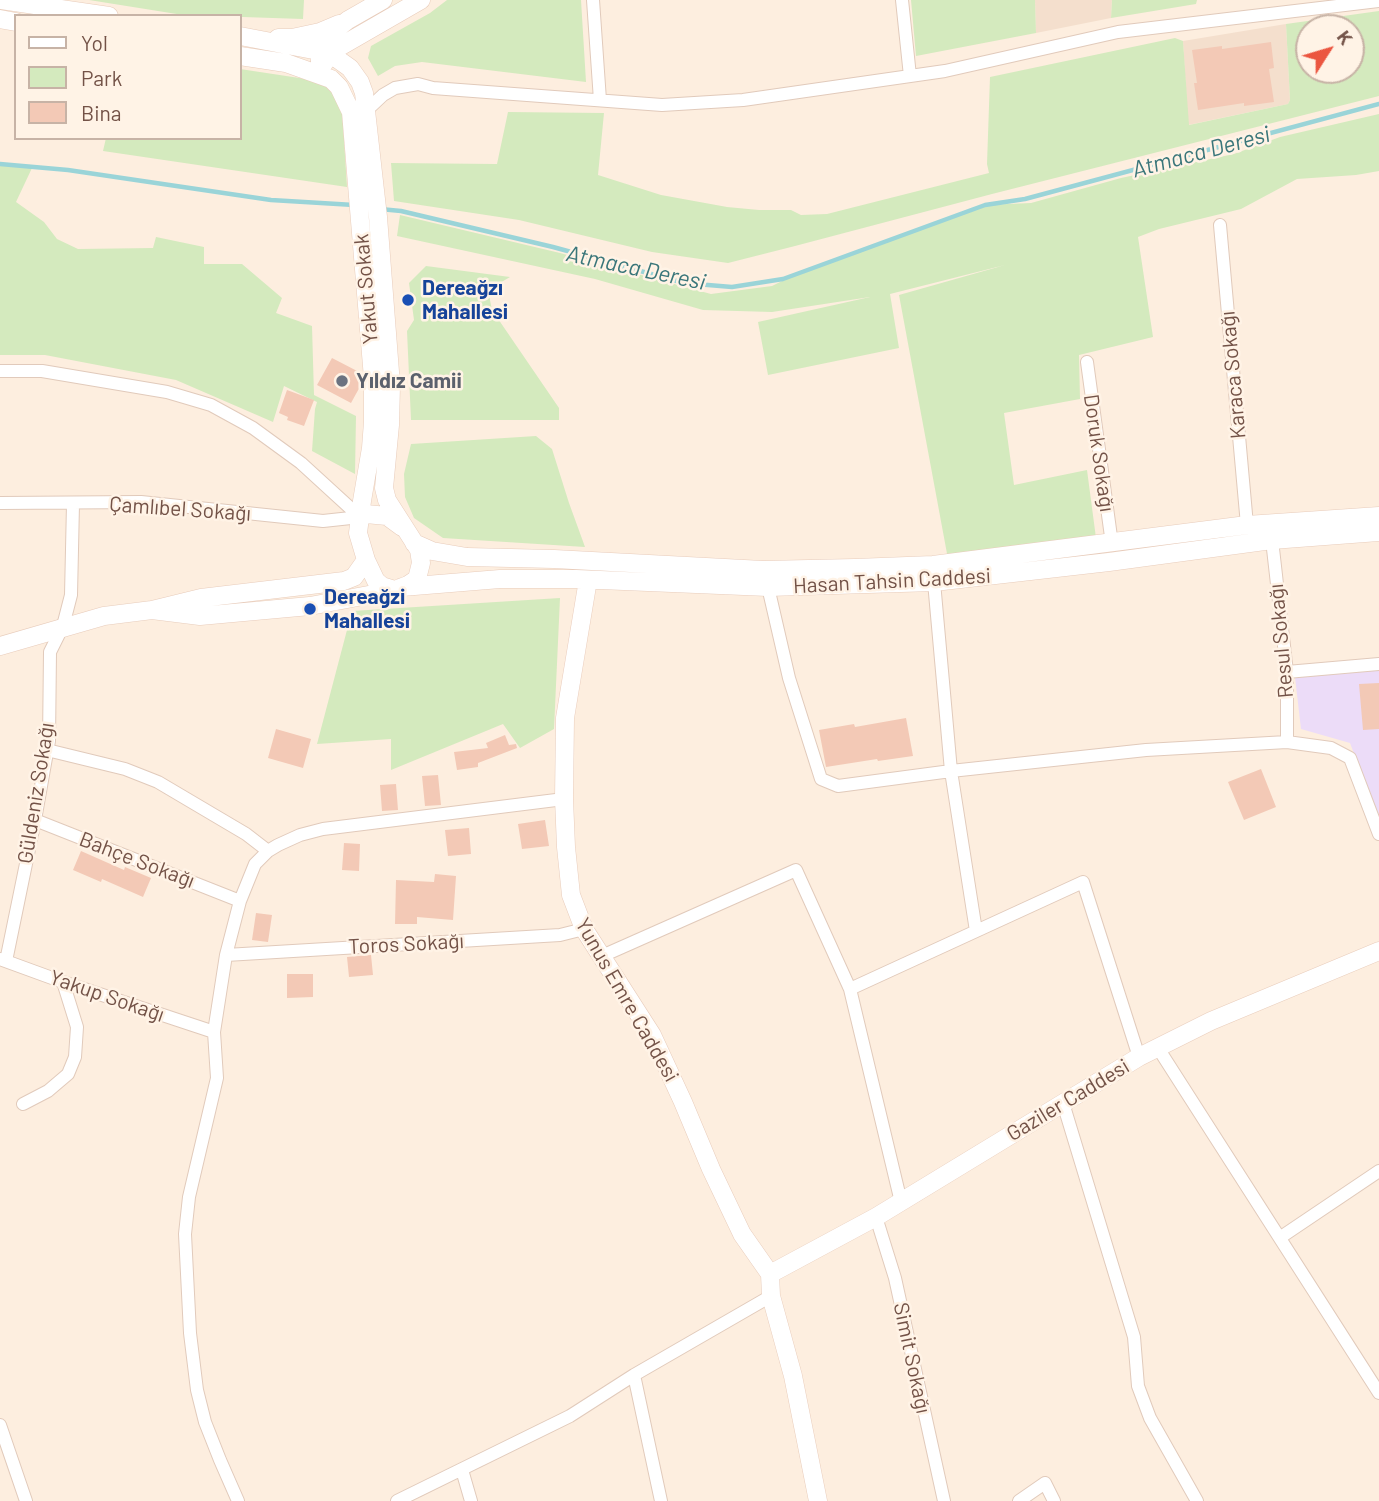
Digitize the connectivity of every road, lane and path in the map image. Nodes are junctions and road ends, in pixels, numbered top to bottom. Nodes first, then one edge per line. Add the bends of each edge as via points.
1 (0, 0) edge
2 (383, 0) edge
3 (421, 0) edge
4 (593, 0) edge
5 (902, 0) edge
6 (1379, 1) edge
7 (95, 14) edge
8 (348, 20) junction
9 (242, 36) edge
10 (264, 39) junction
11 (325, 53) junction
12 (242, 55) edge
13 (320, 74) junction
14 (911, 76) junction
15 (600, 100) junction
16 (367, 110) junction
17 (368, 207) junction
18 (1220, 225) dead end
19 (1087, 362) dead end
20 (0, 371) edge
21 (0, 503) edge
22 (73, 504) junction
23 (1379, 516) edge
24 (360, 517) junction
25 (1247, 526) junction
26 (1379, 532) edge
27 (411, 537) junction
28 (1272, 540) junction
29 (1112, 544) junction
30 (366, 560) junction
31 (588, 580) junction
32 (934, 582) junction
33 (768, 587) junction
34 (398, 588) junction
35 (152, 610) junction
36 (63, 626) junction
37 (0, 646) edge
38 (1379, 664) edge
39 (1287, 672) junction
40 (1287, 742) junction
41 (47, 750) junction
42 (951, 771) junction
43 (564, 799) junction
44 (34, 820) junction
45 (1379, 834) edge
46 (268, 851) junction
47 (240, 901) junction
48 (584, 929) junction
49 (976, 931) junction
50 (1379, 951) edge
51 (226, 955) junction
52 (602, 957) junction
53 (3, 960) edge
54 (63, 982) junction
55 (850, 989) junction
56 (214, 1032) junction
57 (1158, 1048) junction
58 (1139, 1057) junction
59 (1063, 1103) junction
60 (23, 1104) dead end
61 (1379, 1171) edge
62 (901, 1202) junction
63 (876, 1217) junction
64 (1281, 1237) junction
65 (771, 1274) junction
66 (771, 1296) junction
67 (634, 1375) junction
68 (1379, 1393) edge
69 (0, 1425) edge
70 (462, 1470) junction
71 (26, 1501) edge
72 (239, 1501) edge
73 (397, 1501) edge
74 (471, 1501) edge
75 (661, 1501) edge
76 (818, 1501) edge
77 (944, 1501) edge
78 (1020, 1501) edge
79 (1054, 1501) edge
80 (1197, 1501) edge

1 - 7 main road
2 - 8 main road
3 - 11 main road
4 - 15 street
5 - 14 street
6 - 14 street via 1118,32
8 - 10 main road via 311,34
8 - 11 main road via 323,44
9 - 10 main road
10 - 11 main road
11 - 13 main road
11 - 16 main road via 351,68 365,93
12 - 13 main road
13 - 17 main road, Yakut Sokak via 339,87 351,112
14 - 15 street via 743,100 662,105
15 - 16 street via 418,84 395,88
16 - 17 main road
17 - 24 main road, Yakut Sokak via 373,422
17 - 27 main road, Yakut Sokak via 391,385 384,488
18 - 25 street, Karaca Sokağı
19 - 29 street, Doruk Sokağı
20 - 24 street via 42,371 211,405 301,463
21 - 22 street, Çamlıbel Sokağı
22 - 24 street, Çamlıbel Sokağı via 141,502 323,521
22 - 36 street, Güldeniz Sokağı via 71,595
23 - 25 main road, Hasan Tahsin Caddesi
24 - 27 main road via 387,516
24 - 30 main road via 358,533
25 - 29 main road, Hasan Tahsin Caddesi
26 - 28 main road, Hasan Tahsin Caddesi
27 - 29 main road, Hasan Tahsin Caddesi via 432,551 467,557 763,570 933,565
27 - 34 main road via 421,563 417,579
28 - 32 main road, Hasan Tahsin Caddesi
28 - 39 street, Resul Sokağı
30 - 34 main road via 376,581
30 - 35 main road via 355,577 344,581 201,598
31 - 33 main road, Hasan Tahsin Caddesi
31 - 34 main road, Hasan Tahsin Caddesi via 499,579
31 - 43 main road, Yunus Emre Caddesi via 565,718
32 - 33 main road, Hasan Tahsin Caddesi
32 - 42 street
33 - 42 street via 789,678 821,779 838,786
34 - 35 main road, Hasan Tahsin Caddesi via 310,606 200,616
35 - 36 main road
36 - 37 main road
36 - 41 street, Güldeniz Sokağı via 50,652
38 - 39 street
39 - 40 street, Resul Sokağı
40 - 42 street via 1146,750
40 - 45 street via 1331,748 1350,758
41 - 44 street, Güldeniz Sokağı
41 - 46 street via 158,782
42 - 49 street
43 - 46 street via 338,826 300,835
43 - 48 main road, Yunus Emre Caddesi via 571,895
44 - 47 street, Bahçe Sokağı
44 - 53 street, Güldeniz Sokağı
46 - 47 street via 255,864
47 - 51 street
48 - 51 street, Toros Sokağı via 560,935
48 - 52 main road, Yunus Emre Caddesi
49 - 55 street
49 - 58 street via 1083,882
50 - 57 main road, Gaziler Caddesi
51 - 56 street
52 - 55 street via 796,870
52 - 65 main road, Yunus Emre Caddesi via 652,1035 741,1234
53 - 54 street, Yakup Sokağı
54 - 56 street, Yakup Sokağı
54 - 60 street via 77,1027 75,1057 68,1074
55 - 62 street
56 - 72 street via 217,1078 185,1234 190,1333 205,1422
57 - 58 main road, Gaziler Caddesi
57 - 64 street
58 - 59 main road, Gaziler Caddesi
59 - 62 main road, Gaziler Caddesi
59 - 80 street via 1134,1337 1138,1386 1150,1418
61 - 64 street
62 - 63 main road, Gaziler Caddesi
63 - 65 main road, Gaziler Caddesi
63 - 77 street, Simit Sokağı via 895,1278
64 - 68 street
65 - 66 main road
66 - 67 street
66 - 76 main road via 793,1376
67 - 70 street via 570,1416
67 - 75 street
69 - 71 street
70 - 73 street
70 - 74 street
78 - 79 street via 1045,1483

